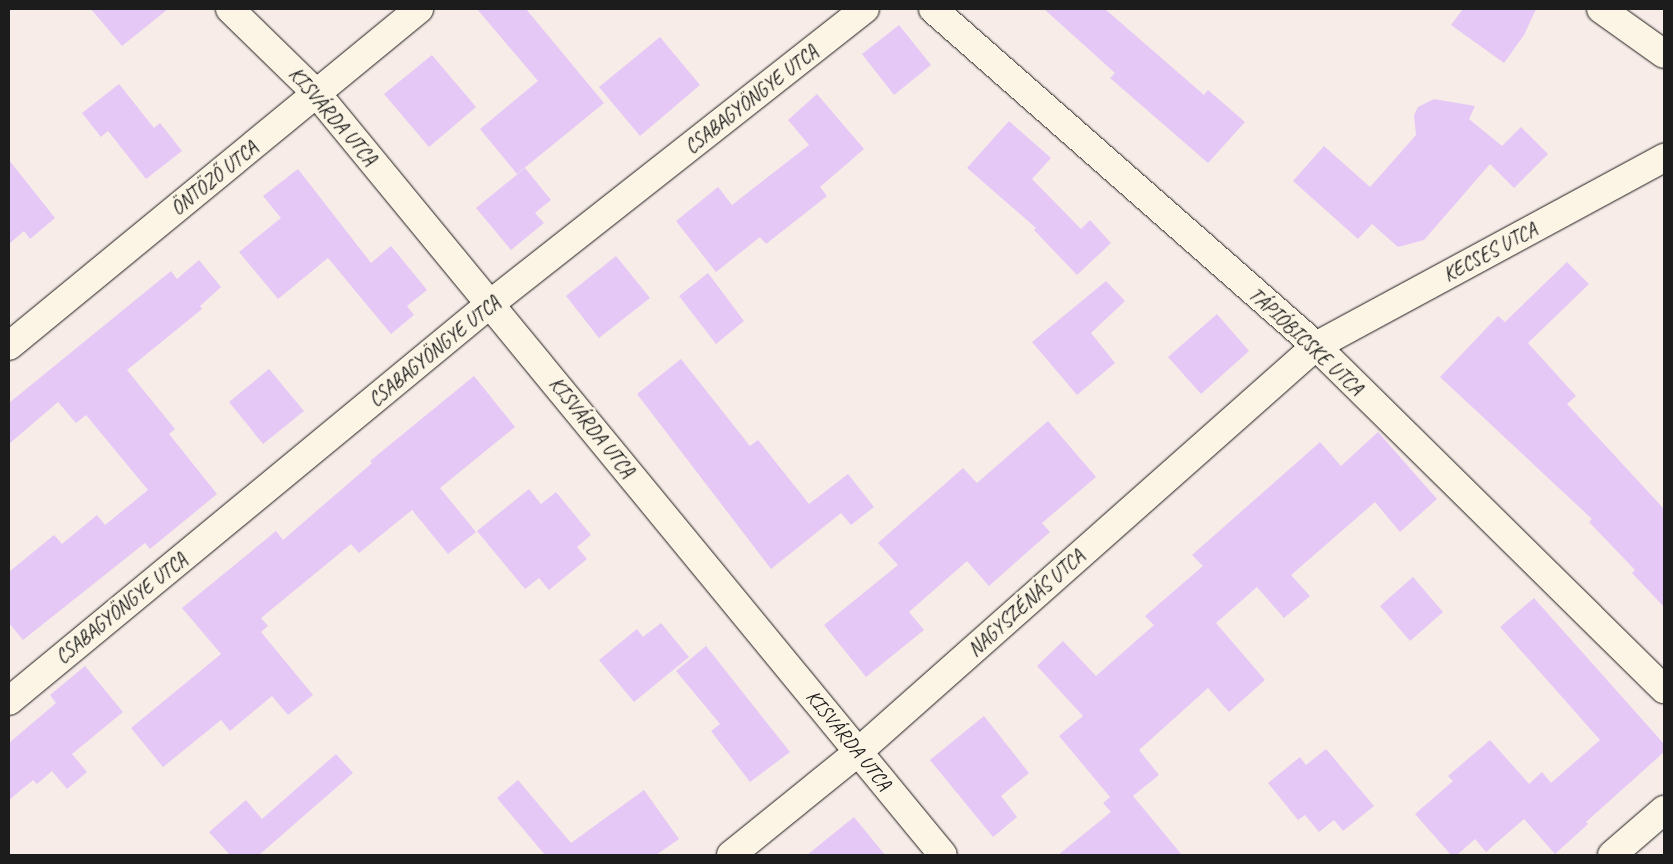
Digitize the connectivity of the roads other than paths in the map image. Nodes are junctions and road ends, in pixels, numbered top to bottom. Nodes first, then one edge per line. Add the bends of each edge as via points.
1 (230, 9) edge
2 (419, 9) edge
3 (865, 9) edge
4 (933, 9) edge
5 (1601, 9) edge
6 (1664, 54) edge
7 (317, 94) junction
8 (1664, 158) edge
9 (490, 304) junction
10 (9, 346) edge
11 (1316, 346) junction
12 (1664, 689) edge
13 (9, 701) edge
14 (858, 752) junction
15 (1664, 810) edge
16 (731, 855) edge
17 (943, 855) edge
18 (1612, 855) edge

1 - 7 street, KISVÁRDA UTCA
2 - 7 street, ÖNTÖZŐ UTCA
3 - 9 street, CSABAGYÖNGYE UTCA
4 - 11 street, TÁPIÓBICSKE UTCA
5 - 6 street
7 - 9 street, KISVÁRDA UTCA
7 - 10 street, ÖNTÖZŐ UTCA
8 - 11 street, KECSES UTCA
9 - 13 street, CSABAGYÖNGYE UTCA
9 - 14 street, KISVÁRDA UTCA
11 - 12 street, TÁPIÓBICSKE UTCA
11 - 14 street, NAGYSZÉNÁS UTCA
14 - 16 street, NAGYSZÉNÁS UTCA
14 - 17 street, KISVÁRDA UTCA
15 - 18 street

